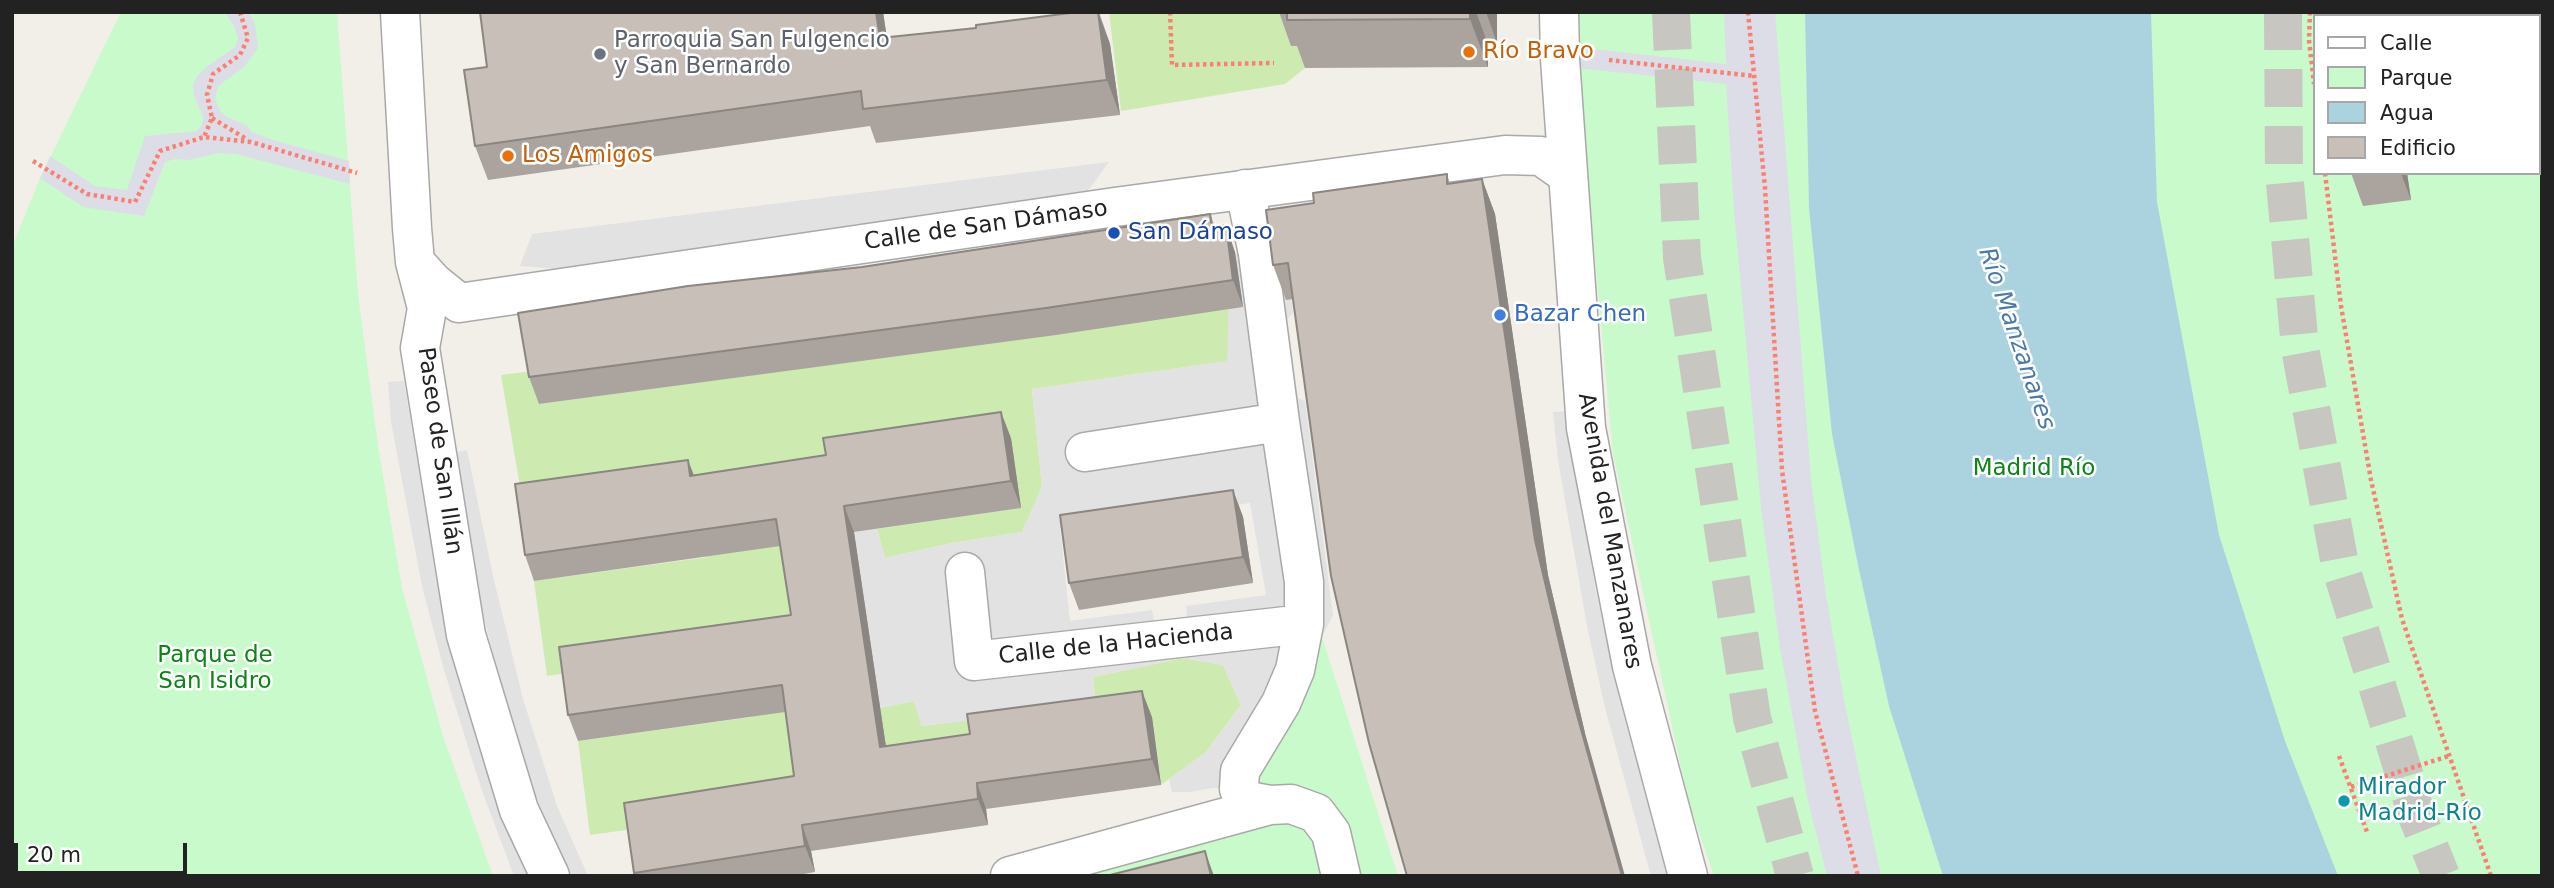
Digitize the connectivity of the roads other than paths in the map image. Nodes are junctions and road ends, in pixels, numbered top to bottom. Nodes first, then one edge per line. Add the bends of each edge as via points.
1 (400, 12) edge
2 (1559, 12) edge
3 (1568, 175) junction
4 (1245, 189) junction
5 (415, 262) junction
6 (459, 303) junction
7 (420, 348) junction
8 (1280, 422) junction
9 (1085, 452) dead end
10 (965, 572) dead end
11 (1304, 624) junction
12 (1270, 805) junction
13 (550, 876) edge
14 (1010, 876) edge
15 (1341, 876) edge
16 (1688, 876) edge

1 - 5 street, Paseo de San Illán
2 - 3 street, Avenida del Manzanares
3 - 4 street, Calle de San Dámaso via 1541,156 1505,155
3 - 16 street, Avenida del Manzanares via 1586,428 1632,666
4 - 6 street, Calle de San Dámaso
4 - 8 street
5 - 6 street
5 - 7 street, Paseo de San Illán via 427,308
6 - 7 street via 437,317
7 - 13 street, Paseo de San Illán via 466,635 519,810
8 - 9 street
8 - 11 street via 1304,582
10 - 11 street, Calle de la Hacienda via 974,661
11 - 12 street via 1286,692 1240,771 1239,789 1248,801
12 - 14 street
12 - 15 street via 1292,804 1316,813 1331,833

